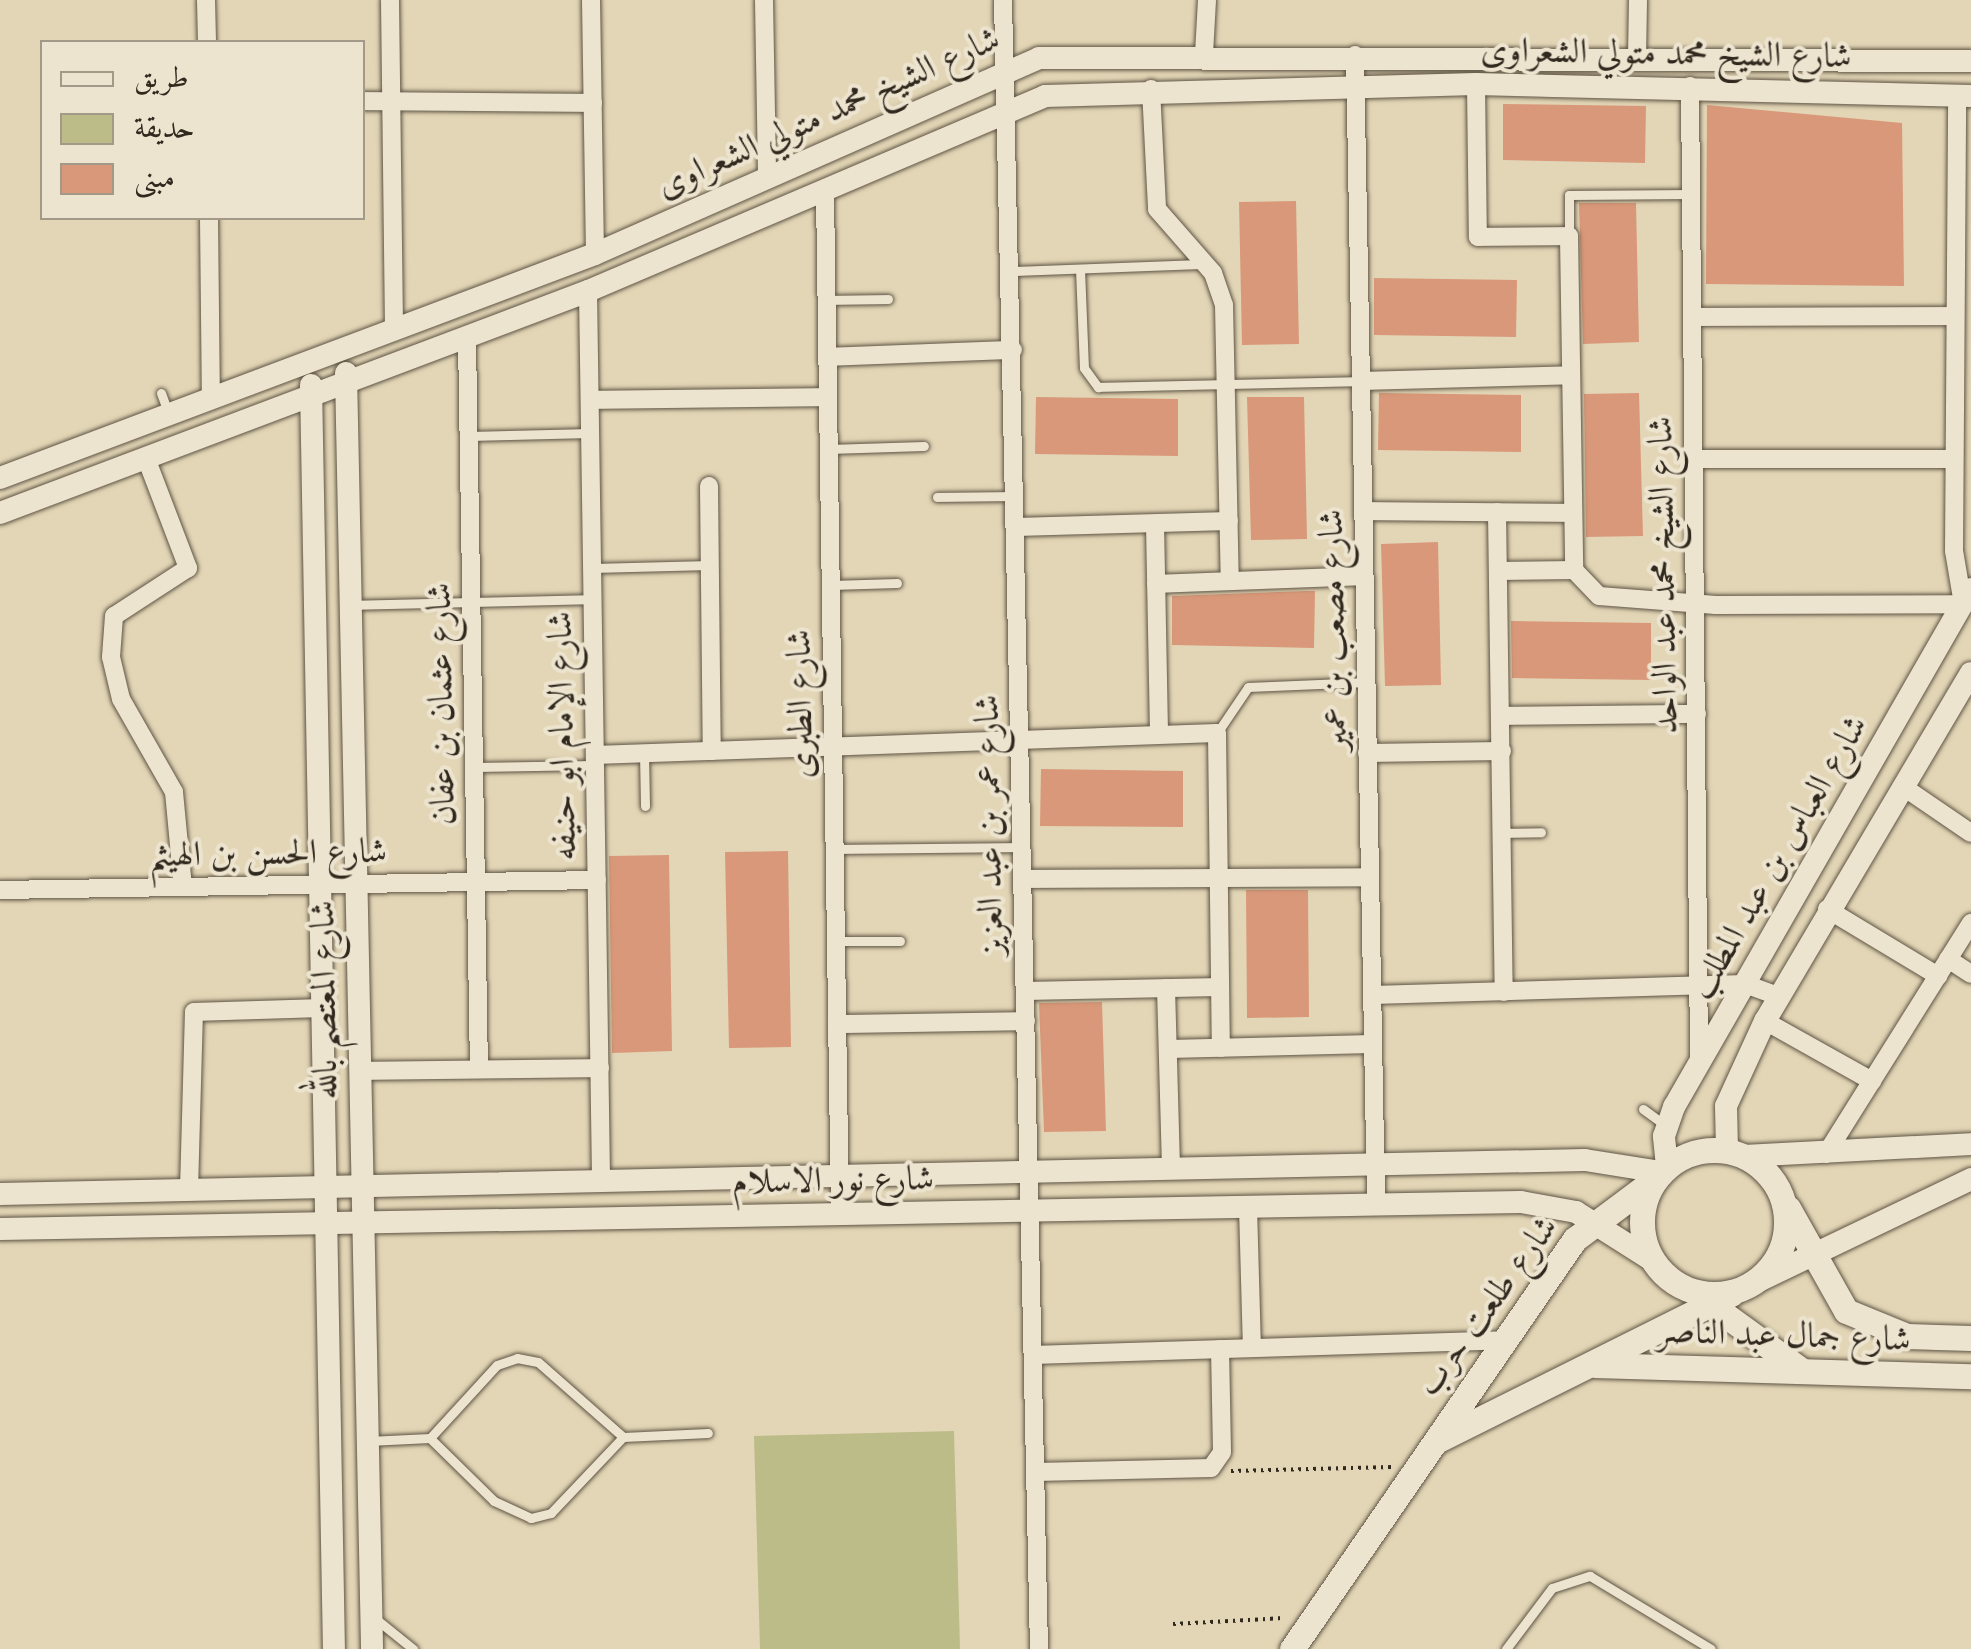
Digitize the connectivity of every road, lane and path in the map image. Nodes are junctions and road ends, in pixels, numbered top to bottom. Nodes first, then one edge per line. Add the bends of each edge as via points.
1 (206, 0) edge
2 (390, 0) edge
3 (591, 0) edge
4 (764, 0) edge
5 (1002, 0) edge
6 (1207, 0) edge
7 (1638, 0) edge
8 (207, 40) edge
9 (1204, 54) junction
10 (1355, 55) junction
11 (1637, 58) junction
12 (1971, 61) edge
13 (1006, 68) junction
14 (1476, 84) junction
15 (1355, 85) junction
16 (1690, 86) junction
17 (1151, 89) junction
18 (1964, 95) edge
19 (365, 101) edge
20 (391, 102) junction
21 (593, 103) junction
22 (1008, 108) junction
23 (767, 178) junction
24 (825, 193) junction
25 (1691, 194) junction
26 (209, 220) edge
27 (1569, 236) junction
28 (595, 254) junction
29 (1206, 264) junction
30 (1080, 269) junction
31 (1012, 272) junction
32 (588, 291) junction
33 (888, 298) dead end
34 (826, 300) junction
35 (1953, 316) junction
36 (1692, 317) junction
37 (394, 331) junction
38 (467, 338) junction
39 (346, 349) junction
40 (1012, 350) junction
41 (827, 357) junction
42 (310, 362) junction
43 (1572, 376) junction
44 (1361, 381) junction
45 (346, 383) junction
46 (1226, 384) junction
47 (311, 396) junction
48 (828, 397) junction
49 (211, 399) junction
50 (590, 400) junction
51 (590, 433) junction
52 (469, 436) junction
53 (924, 446) dead end
54 (828, 449) junction
55 (146, 458) junction
56 (1694, 459) junction
57 (1954, 459) junction
58 (0, 478) edge
59 (708, 486) dead end
60 (1016, 496) junction
61 (937, 497) dead end
62 (1363, 511) junction
63 (1496, 512) junction
64 (0, 513) edge
65 (1573, 513) junction
66 (1229, 521) junction
67 (1155, 524) junction
68 (1016, 527) junction
69 (710, 565) junction
70 (592, 568) junction
71 (1574, 570) junction
72 (1498, 571) junction
73 (1364, 576) junction
74 (1230, 581) junction
75 (897, 583) dead end
76 (1156, 584) junction
77 (830, 585) junction
78 (1967, 596) edge
79 (593, 599) junction
80 (1696, 600) junction
81 (472, 602) junction
82 (351, 605) junction
83 (1970, 675) edge
84 (1367, 682) junction
85 (1697, 714) junction
86 (1502, 716) junction
87 (1217, 733) junction
88 (1159, 734) junction
89 (1020, 740) junction
90 (833, 746) junction
91 (1502, 750) junction
92 (712, 751) junction
93 (644, 753) junction
94 (1368, 753) junction
95 (595, 760) junction
96 (474, 767) junction
97 (1902, 786) junction
98 (645, 806) dead end
99 (1541, 832) dead end
100 (1971, 832) edge
101 (1502, 833) junction
102 (1022, 847) junction
103 (835, 849) junction
104 (1218, 877) junction
105 (1370, 877) junction
106 (1023, 878) junction
107 (597, 880) junction
108 (476, 882) junction
109 (320, 884) junction
110 (357, 884) junction
111 (184, 887) junction
112 (0, 890) edge
113 (1827, 909) junction
114 (1971, 923) edge
115 (900, 940) dead end
116 (836, 941) junction
117 (1948, 959) junction
118 (1971, 974) edge
119 (1938, 976) junction
120 (1745, 984) junction
121 (1220, 987) junction
122 (1166, 988) junction
123 (1700, 988) junction
124 (1025, 991) junction
125 (1504, 992) junction
126 (1372, 995) junction
127 (1778, 996) junction
128 (322, 1008) junction
129 (1026, 1021) junction
130 (1765, 1021) junction
131 (837, 1024) junction
132 (1373, 1044) junction
133 (1221, 1048) junction
134 (1168, 1049) junction
135 (1698, 1064) junction
136 (600, 1068) junction
137 (480, 1069) junction
138 (360, 1070) junction
139 (1872, 1081) junction
140 (1643, 1109) dead end
141 (1666, 1126) junction
142 (1971, 1144) edge
143 (1736, 1153) junction
144 (1826, 1154) junction
145 (1375, 1164) junction
146 (1171, 1168) junction
147 (1028, 1172) junction
148 (1661, 1173) junction
149 (840, 1176) junction
150 (1971, 1180) edge
151 (601, 1181) junction
152 (363, 1186) junction
153 (326, 1187) junction
154 (189, 1190) junction
155 (1779, 1191) junction
156 (0, 1194) edge
157 (1376, 1204) junction
158 (1248, 1207) junction
159 (1030, 1211) junction
160 (840, 1214) junction
161 (1591, 1221) junction
162 (326, 1224) junction
163 (364, 1224) junction
164 (0, 1229) edge
165 (1812, 1256) junction
166 (1652, 1260) junction
167 (1744, 1288) junction
168 (1701, 1298) junction
169 (1971, 1338) edge
170 (1504, 1340) junction
171 (1252, 1348) junction
172 (1220, 1349) junction
173 (1032, 1355) junction
174 (1595, 1365) junction
175 (1800, 1370) junction
176 (1971, 1376) edge
177 (708, 1433) dead end
178 (623, 1436) junction
179 (430, 1438) junction
180 (368, 1441) junction
181 (1432, 1444) junction
182 (1216, 1464) junction
183 (1416, 1466) junction
184 (1035, 1472) junction
185 (371, 1616) junction
186 (1314, 1616) junction
187 (1173, 1624) dead end
188 (334, 1649) edge
189 (372, 1649) edge
190 (413, 1649) edge
191 (1039, 1649) edge
192 (1292, 1649) edge
193 (1506, 1649) edge
194 (1711, 1649) edge

1 - 8 street
2 - 20 street
3 - 21 street
4 - 23 street
5 - 13 street, شارع عمر بن عبد العزيز
6 - 9 street
7 - 11 street
9 - 10 street, شارع الشيخ محمد متولي الشعراوى
9 - 13 street, شارع الشيخ محمد متولي الشعراوى via 1074,52
10 - 11 street, شارع الشيخ محمد متولي الشعراوى
10 - 15 street, شارع مصعب بن عمير
11 - 12 street, شارع الشيخ محمد متولي الشعراوى
13 - 22 street, شارع عمر بن عبد العزيز
13 - 23 street, شارع الشيخ محمد متولي الشعراوى
14 - 15 street, شارع الشيخ محمد متولي الشعراوى
14 - 16 street, شارع الشيخ محمد متولي الشعراوى
14 - 27 street via 1478,237
15 - 17 street, شارع الشيخ محمد متولي الشعراوى
15 - 44 street, شارع مصعب بن عمير
16 - 18 street, شارع الشيخ محمد متولي الشعراوى
16 - 25 street, شارع الشيخ محمد عبد الواحد
17 - 22 street, شارع الشيخ محمد متولي الشعراوى via 1065,92
17 - 29 street via 1157,210
18 - 35 street
19 - 20 street
20 - 21 street
20 - 37 street
21 - 28 street
22 - 24 street, شارع الشيخ محمد متولي الشعراوى
22 - 31 street, شارع عمر بن عبد العزيز
23 - 28 street, شارع الشيخ محمد متولي الشعراوى
24 - 32 street, شارع الشيخ محمد متولي الشعراوى
24 - 34 street, شارع الطبرى
25 - 27 lane via 1569,195
25 - 36 street, شارع الشيخ محمد عبد الواحد
26 - 49 street
27 - 43 street
28 - 37 street, شارع الشيخ محمد متولي الشعراوى
29 - 30 lane
29 - 46 street via 1224,305
30 - 31 lane
30 - 46 lane via 1084,368 1093,384
31 - 40 street, شارع عمر بن عبد العزيز
32 - 38 street, شارع الشيخ محمد متولي الشعراوى
32 - 50 street, شارع الإمام ابو حنيفه
33 - 34 lane
34 - 41 street, شارع الطبرى
35 - 36 street
35 - 57 street
36 - 56 street, شارع الشيخ محمد عبد الواحد
37 - 39 street, شارع الشيخ محمد متولي الشعراوى
38 - 45 street, شارع الشيخ محمد متولي الشعراوى
38 - 52 street, شارع عثمان بن عفان
39 - 42 street, شارع الشيخ محمد متولي الشعراوى
39 - 45 street, شارع المعتصم بالله
40 - 41 street
40 - 60 street, شارع عمر بن عبد العزيز
41 - 48 street, شارع الطبرى
42 - 47 street, شارع المعتصم بالله
42 - 49 street, شارع الشيخ محمد متولي الشعراوى
43 - 44 street
43 - 65 street
44 - 46 lane
44 - 62 street, شارع مصعب بن عمير
45 - 47 street, شارع الشيخ محمد متولي الشعراوى
45 - 82 street, شارع المعتصم بالله
46 - 66 street
47 - 55 street, شارع الشيخ محمد متولي الشعراوى
47 - 109 street, شارع المعتصم بالله
48 - 50 street
48 - 54 street, شارع الطبرى
49 - 58 street, شارع الشيخ محمد متولي الشعراوى via 165,404
50 - 51 street, شارع الإمام ابو حنيفه
51 - 52 lane
51 - 70 street, شارع الإمام ابو حنيفه
52 - 81 street, شارع عثمان بن عفان
53 - 54 lane
54 - 77 street, شارع الطبرى
55 - 64 street, شارع الشيخ محمد متولي الشعراوى
55 - 111 street via 188,568 182,580 114,616 111,657 121,699 174,792
56 - 57 street
56 - 80 street, شارع الشيخ محمد عبد الواحد
57 - 78 street
59 - 69 street
60 - 61 lane
60 - 68 street, شارع عمر بن عبد العزيز
62 - 63 street
62 - 73 street, شارع مصعب بن عمير
63 - 65 street
63 - 72 street
65 - 71 street
66 - 67 street
66 - 74 street
67 - 68 street
67 - 76 street
68 - 89 street, شارع عمر بن عبد العزيز
69 - 70 lane
69 - 92 street
70 - 79 street, شارع الإمام ابو حنيفه
71 - 72 street
71 - 80 street via 1600,596
72 - 86 street
73 - 74 street
73 - 84 street, شارع مصعب بن عمير
74 - 76 street
75 - 77 lane
76 - 88 street
77 - 90 street, شارع الطبرى
78 - 80 street
78 - 120 street, شارع العباس بن عبد المطلب
79 - 81 lane
79 - 95 street, شارع الإمام ابو حنيفه
80 - 85 street, شارع الشيخ محمد عبد الواحد
81 - 82 lane
81 - 96 street, شارع عثمان بن عفان
82 - 110 street, شارع المعتصم بالله
83 - 97 street, شارع العباس بن عبد المطلب
84 - 87 lane via 1248,687
84 - 94 street, شارع مصعب بن عمير
85 - 86 street
85 - 123 street, شارع الشيخ محمد عبد الواحد
86 - 91 street
87 - 88 street
87 - 104 street
88 - 89 street
89 - 90 street
89 - 102 street, شارع عمر بن عبد العزيز
90 - 92 street
90 - 103 street, شارع الطبرى
91 - 94 street
91 - 101 street
92 - 93 street
93 - 95 street
93 - 98 lane
94 - 105 street, شارع مصعب بن عمير
95 - 96 lane
95 - 107 street, شارع الإمام ابو حنيفه
96 - 108 street, شارع عثمان بن عفان
97 - 100 street
97 - 113 street, شارع العباس بن عبد المطلب
99 - 101 lane
101 - 125 street
102 - 103 lane
102 - 106 street, شارع عمر بن عبد العزيز
103 - 116 street, شارع الطبرى
104 - 105 street
104 - 106 street
104 - 121 street
105 - 126 street, شارع مصعب بن عمير
106 - 124 street, شارع عمر بن عبد العزيز
107 - 108 street, شارع الحسن بن الهيثم
107 - 136 street, شارع الإمام ابو حنيفه
108 - 110 street, شارع الحسن بن الهيثم
108 - 137 street, شارع عثمان بن عفان
109 - 110 street, شارع الحسن بن الهيثم
109 - 111 street, شارع الحسن بن الهيثم
109 - 128 street, شارع المعتصم بالله
110 - 138 street, شارع المعتصم بالله
111 - 112 street, شارع الحسن بن الهيثم
113 - 119 street
113 - 127 street, شارع العباس بن عبد المطلب
114 - 117 street
115 - 116 lane
116 - 131 street, شارع الطبرى
117 - 118 street
117 - 119 street
119 - 139 street
120 - 123 street
120 - 127 street
120 - 135 street, شارع العباس بن عبد المطلب
121 - 122 street
121 - 133 street
122 - 124 street
122 - 134 street
123 - 125 street
123 - 135 street, شارع الشيخ محمد عبد الواحد
124 - 129 street, شارع عمر بن عبد العزيز
125 - 126 street
126 - 132 street, شارع مصعب بن عمير
127 - 130 street, شارع العباس بن عبد المطلب
128 - 153 street, شارع المعتصم بالله
128 - 154 street via 194,1012
129 - 131 street
129 - 147 street, شارع عمر بن عبد العزيز
130 - 139 street
130 - 143 street, شارع العباس بن عبد المطلب via 1726,1106
131 - 149 street, شارع الطبرى
132 - 133 street
132 - 145 street, شارع مصعب بن عمير
133 - 134 street
134 - 146 street
135 - 141 street, شارع العباس بن عبد المطلب
136 - 137 street
136 - 151 street, شارع الإمام ابو حنيفه
137 - 138 street
138 - 152 street, شارع المعتصم بالله
139 - 144 street
140 - 141 lane
141 - 148 street, شارع العباس بن عبد المطلب
142 - 144 street
143 - 144 street
143 - 148 main road via 1696,1151
143 - 155 main road
145 - 146 street, شارع نور الاسلام
145 - 148 street, شارع نور الاسلام via 1600,1160
145 - 157 street, شارع مصعب بن عمير
146 - 147 street, شارع نور الاسلام
147 - 149 street, شارع نور الاسلام
147 - 159 street, شارع عمر بن عبد العزيز
148 - 161 main road, شارع طلعت حرب
148 - 166 main road via 1642,1212
149 - 151 street, شارع نور الاسلام
149 - 160 street, شارع الطبرى
150 - 165 street
151 - 152 street, شارع نور الاسلام
152 - 153 street, شارع نور الاسلام
152 - 163 street, شارع المعتصم بالله
153 - 154 street, شارع نور الاسلام
153 - 162 street, شارع المعتصم بالله
154 - 156 street, شارع نور الاسلام
155 - 165 main road, شارع جمال عبد الناصر
155 - 167 main road via 1783,1244
157 - 158 street, شارع نور الاسلام
157 - 161 street, شارع نور الاسلام via 1521,1202
158 - 159 street, شارع نور الاسلام
158 - 171 street
159 - 160 street, شارع نور الاسلام
159 - 173 street, شارع عمر بن عبد العزيز
160 - 163 street, شارع نور الاسلام
161 - 166 street, شارع نور الاسلام
161 - 170 main road, شارع طلعت حرب
162 - 163 street, شارع نور الاسلام
162 - 164 street, شارع نور الاسلام
162 - 188 street, شارع المعتصم بالله
163 - 180 street, شارع المعتصم بالله
165 - 167 street
165 - 169 main road, شارع جمال عبد الناصر via 1835,1299 1860,1320 1907,1336
166 - 168 main road
167 - 168 main road
168 - 174 main road, شارع طلعت حرب
168 - 175 main road
170 - 171 street
170 - 181 main road, شارع طلعت حرب
171 - 172 street
172 - 173 street
172 - 182 street
173 - 184 street, شارع عمر بن عبد العزيز
174 - 175 main road, شارع جمال عبد الناصر
174 - 181 main road, شارع طلعت حرب
175 - 176 main road, شارع جمال عبد الناصر
177 - 178 lane
178 - 179 lane via 538,1362 517,1358 497,1365
178 - 179 lane via 550,1513 530,1518 494,1501
179 - 180 lane
180 - 185 street, شارع المعتصم بالله
181 - 183 main road, شارع طلعت حرب
182 - 183 path via 1235,1472
182 - 184 street via 1198,1471
183 - 186 main road, شارع طلعت حرب
184 - 191 street, شارع عمر بن عبد العزيز
185 - 189 street, شارع المعتصم بالله
185 - 190 lane
186 - 187 path
186 - 192 main road, شارع طلعت حرب
193 - 194 lane via 1552,1588 1590,1576

